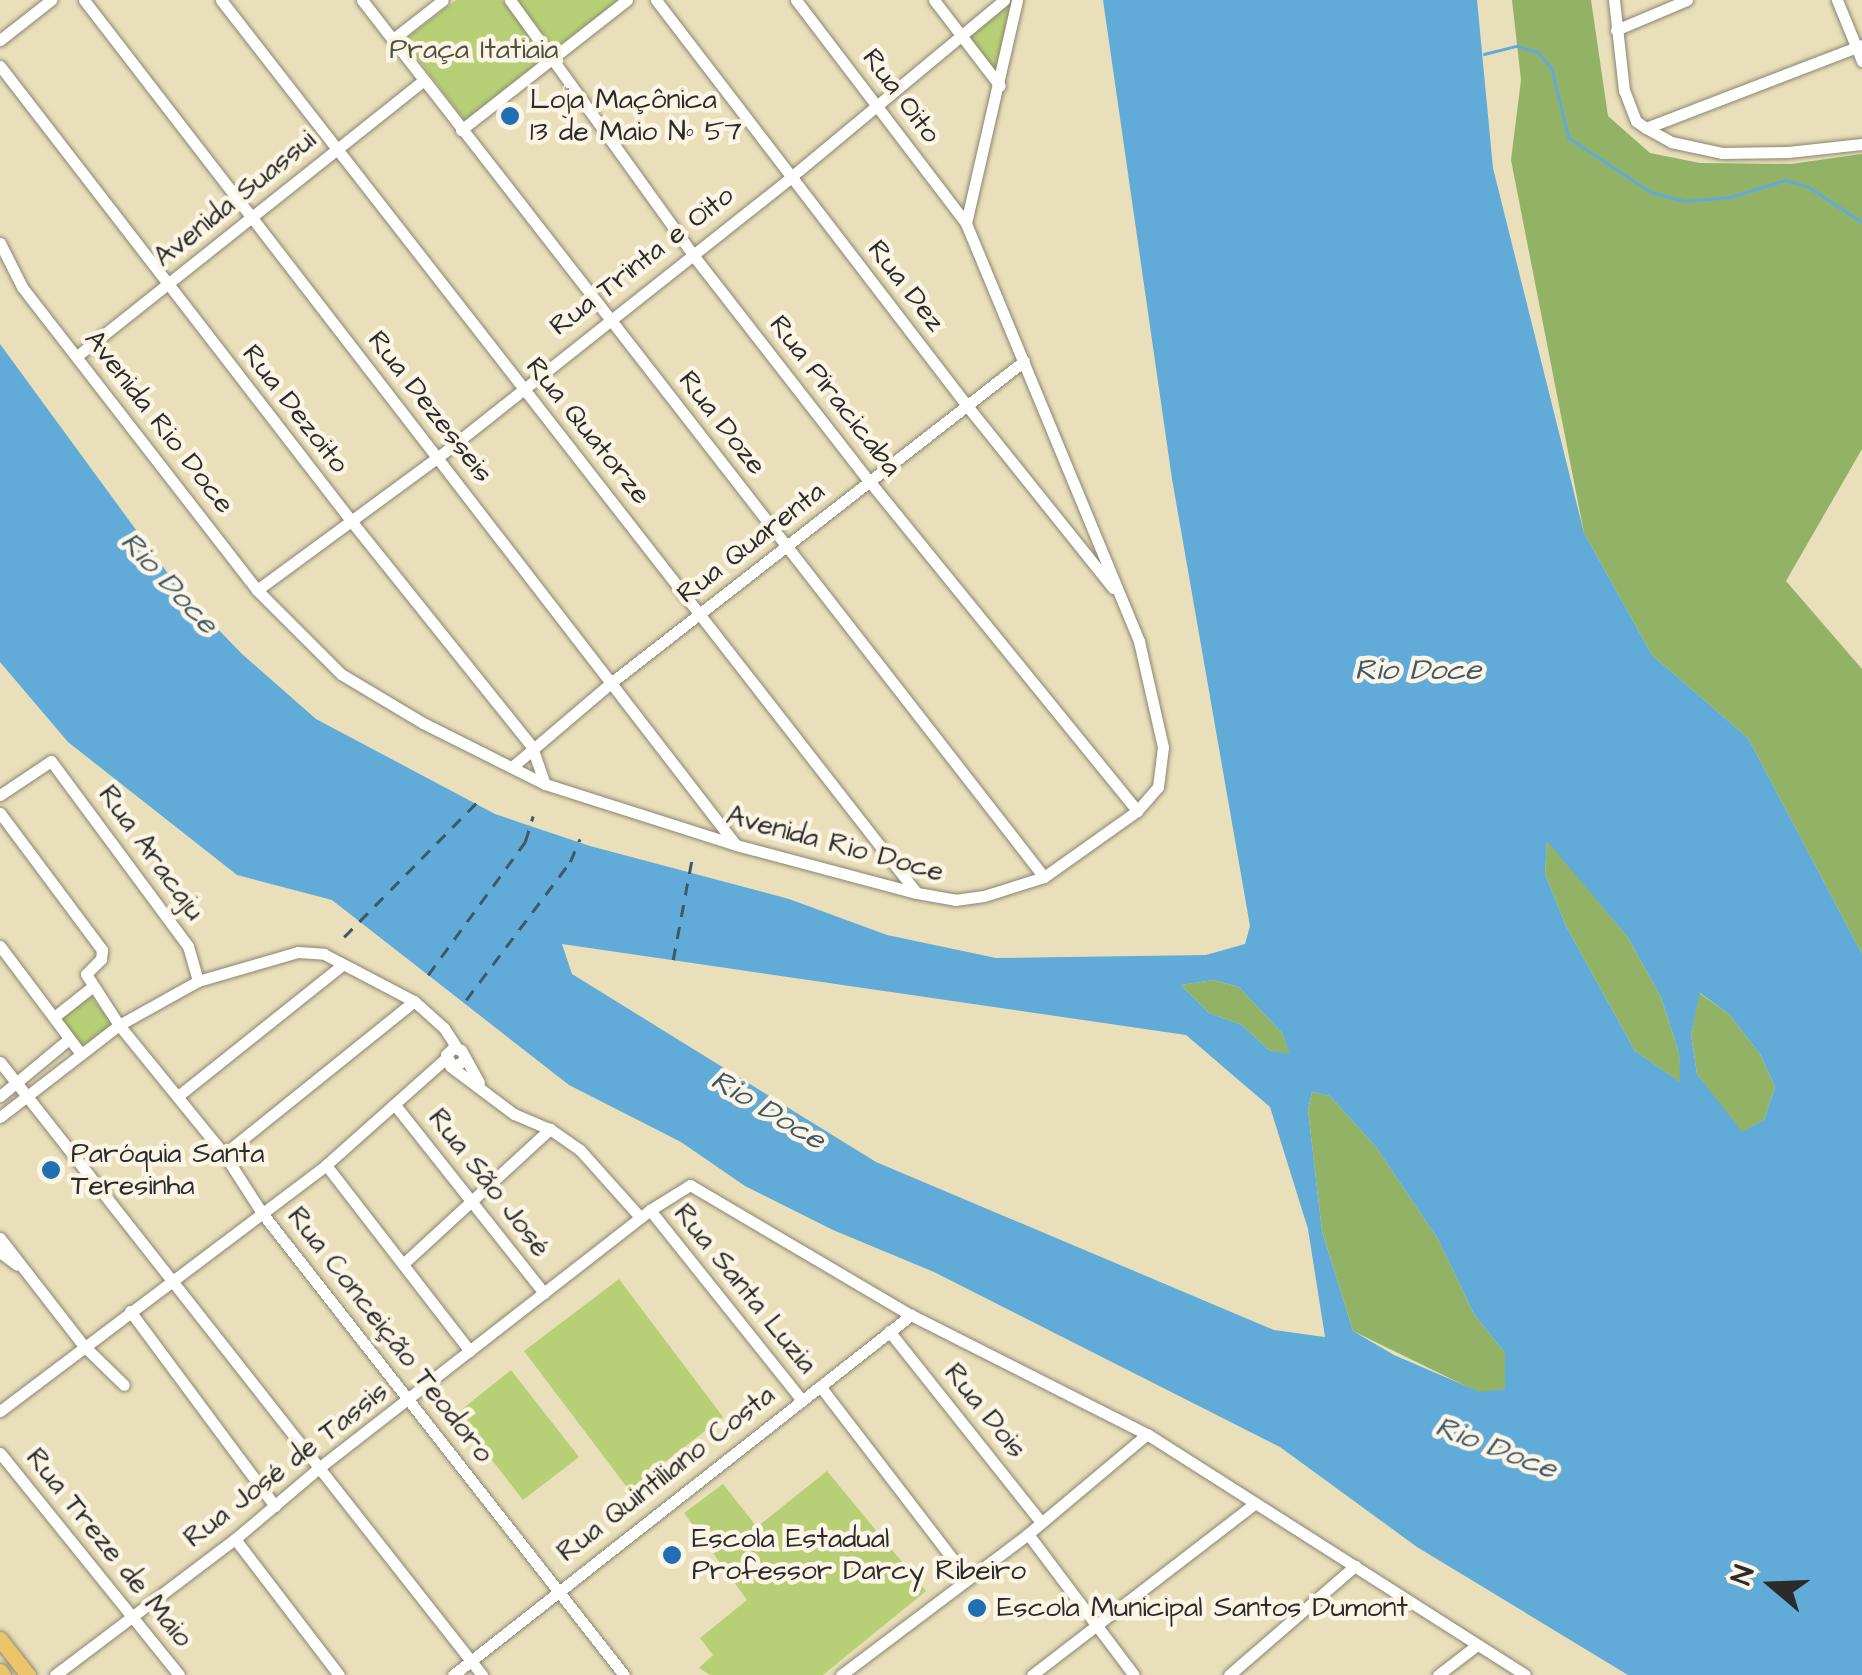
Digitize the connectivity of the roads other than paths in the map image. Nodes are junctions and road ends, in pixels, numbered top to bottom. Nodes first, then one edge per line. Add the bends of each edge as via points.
1 (51, 0) edge
2 (84, 0) edge
3 (221, 0) edge
4 (362, 0) edge
5 (442, 0) edge
6 (510, 0) edge
7 (627, 0) edge
8 (656, 0) edge
9 (796, 0) edge
10 (934, 0) edge
11 (1004, 0) edge
12 (1017, 0) edge
13 (1614, 0) edge
14 (1687, 0) edge
15 (1838, 0) edge
16 (1616, 30) junction
17 (962, 34) junction
18 (392, 38) junction
19 (0, 40) edge
20 (1859, 46) edge
21 (552, 58) junction
22 (1862, 61) edge
23 (0, 66) edge
24 (423, 81) junction
25 (1000, 86) junction
26 (876, 104) junction
27 (1646, 128) junction
28 (461, 130) junction
29 (1862, 144) edge
30 (335, 151) junction
31 (791, 177) junction
32 (253, 216) junction
33 (966, 222) junction
34 (0, 244) edge
35 (694, 255) junction
36 (167, 285) junction
37 (608, 319) junction
38 (77, 356) junction
39 (1024, 361) junction
40 (520, 388) junction
41 (968, 407) junction
42 (437, 458) junction
43 (870, 482) junction
44 (352, 522) junction
45 (787, 545) junction
46 (257, 590) junction
47 (1122, 599) junction
48 (702, 614) junction
49 (612, 682) junction
50 (532, 747) junction
51 (512, 768) junction
52 (545, 784) junction
53 (0, 796) edge
54 (1137, 810) junction
55 (0, 814) edge
56 (736, 845) junction
57 (1044, 876) junction
58 (917, 893) junction
59 (0, 946) edge
60 (342, 965) junction
61 (198, 981) junction
62 (92, 987) junction
63 (414, 1001) junction
64 (54, 1017) junction
65 (119, 1026) junction
66 (70, 1039) junction
67 (457, 1048) junction
68 (81, 1054) junction
69 (465, 1060) junction
70 (0, 1062) edge
71 (448, 1062) junction
72 (16, 1083) junction
73 (484, 1090) junction
74 (0, 1096) edge
75 (28, 1096) junction
76 (178, 1096) junction
77 (395, 1104) junction
78 (0, 1117) edge
79 (550, 1129) junction
80 (224, 1154) junction
81 (326, 1166) junction
82 (472, 1198) junction
83 (262, 1213) junction
84 (645, 1214) junction
85 (0, 1238) edge
86 (0, 1252) edge
87 (403, 1264) junction
88 (18, 1265) junction
89 (173, 1278) junction
90 (544, 1293) junction
91 (130, 1311) junction
92 (911, 1315) junction
93 (889, 1331) junction
94 (83, 1345) junction
95 (470, 1350) junction
96 (124, 1385) dead end
97 (820, 1386) junction
98 (412, 1399) junction
99 (801, 1400) junction
100 (0, 1411) edge
101 (1147, 1434) junction
102 (0, 1453) edge
103 (320, 1467) junction
104 (1254, 1505) junction
105 (275, 1506) junction
106 (1041, 1522) junction
107 (1028, 1534) junction
108 (235, 1539) junction
109 (1355, 1566) junction
110 (968, 1579) junction
111 (557, 1593) junction
112 (133, 1615) junction
113 (1096, 1626) junction
114 (0, 1639) edge
115 (1477, 1646) junction
116 (471, 1662) junction
117 (28, 1675) edge
118 (55, 1675) edge
119 (180, 1675) edge
120 (339, 1675) edge
121 (454, 1675) edge
122 (482, 1675) edge
123 (624, 1675) edge
124 (841, 1675) edge
125 (1032, 1675) edge
126 (1134, 1675) edge
127 (1229, 1675) edge
128 (1438, 1675) edge
129 (1525, 1675) edge

1 - 19 street
2 - 32 street, Rua Dezesseis
3 - 30 street, Rua Quatorze
4 - 18 street, Rua Doze
5 - 18 street
6 - 21 street, Rua Piracicaba
7 - 21 street
8 - 31 street, Rua Dez
9 - 26 street, Rua Oito
10 - 17 street
11 - 17 street, Rua Trinta e Oito
12 - 25 street
13 - 16 street
14 - 16 street
15 - 20 street
16 - 27 street via 1624,90
17 - 25 street
17 - 26 street, Rua Trinta e Oito
18 - 24 street, Rua Doze
20 - 22 street
20 - 27 street
21 - 28 street
21 - 35 street, Rua Piracicaba
23 - 36 street, Rua Dezoito
24 - 28 street, Rua Doze
24 - 30 street, Avenida Suassui
25 - 33 street
26 - 31 street, Rua Trinta e Oito
26 - 33 street, Rua Oito
27 - 29 street via 1671,142 1722,153
28 - 37 street, Rua Doze
30 - 32 street, Avenida Suassui
30 - 40 street, Rua Quatorze
31 - 35 street, Rua Trinta e Oito
31 - 41 street, Rua Dez
32 - 36 street, Avenida Suassui
32 - 42 street, Rua Dezesseis
33 - 39 street, Avenida Rio Doce
34 - 38 street, Avenida Rio Doce via 22,287
35 - 37 street, Rua Trinta e Oito
35 - 43 street, Rua Piracicaba
36 - 38 street, Avenida Suassui
36 - 44 street, Rua Dezoito
37 - 40 street, Rua Trinta e Oito
37 - 45 street, Rua Doze
38 - 46 street, Avenida Rio Doce
39 - 41 street, Rua Quarenta
39 - 47 street, Avenida Rio Doce
40 - 42 street, Rua Trinta e Oito
40 - 48 street, Rua Quatorze
41 - 43 street, Rua Quarenta
41 - 47 street, Rua Dez
42 - 44 street, Rua Trinta e Oito
42 - 49 street, Rua Dezesseis
43 - 45 street, Rua Quarenta
43 - 54 street, Rua Piracicaba
44 - 46 street, Rua Trinta e Oito
44 - 50 street, Rua Dezoito
45 - 48 street, Rua Quarenta
45 - 57 street, Rua Doze
46 - 51 street, Avenida Rio Doce via 341,674
47 - 54 street, Avenida Rio Doce via 1140,642 1164,747 1158,787
48 - 49 street, Rua Quarenta
48 - 58 street, Rua Quatorze
49 - 50 street, Rua Quarenta
49 - 56 street, Rua Dezesseis
50 - 51 street, Rua Quarenta
50 - 52 street, Rua Dezoito
51 - 52 street, Avenida Rio Doce
52 - 56 street, Avenida Rio Doce
53 - 61 street, Rua Aracaju via 51,761 188,946
54 - 57 street, Avenida Rio Doce
55 - 62 street via 102,950 86,974
56 - 58 street, Avenida Rio Doce
57 - 58 street, Avenida Rio Doce via 955,900
59 - 64 street
60 - 61 street via 324,954 298,952
60 - 63 street
60 - 76 street
61 - 65 street
62 - 64 street
62 - 65 street, Rua Conceição Teodoro
63 - 67 street
63 - 80 street
64 - 66 street
65 - 68 street
65 - 76 street, Rua Conceição Teodoro
66 - 68 street
66 - 72 street
67 - 69 street
67 - 71 street via 450,1049
68 - 75 street
69 - 71 street via 457,1067
69 - 73 street
70 - 72 street
71 - 73 street
71 - 77 street
72 - 74 street
72 - 75 street
73 - 79 street via 514,1114
75 - 78 street
75 - 89 street
76 - 80 street, Rua Conceição Teodoro
77 - 81 street
77 - 82 street, Rua São José
79 - 82 street
79 - 84 street
80 - 83 street, Rua Conceição Teodoro
81 - 83 street
81 - 87 street
82 - 87 street
82 - 90 street, Rua São José
83 - 89 street
83 - 98 street, Rua Conceição Teodoro
84 - 90 street, Rua José de Tassis
84 - 92 street via 690,1186
84 - 99 street, Rua Santa Luzia
85 - 88 street
86 - 88 street
87 - 95 street
88 - 94 street
89 - 91 street
89 - 103 street
90 - 95 street, Rua José de Tassis
91 - 94 street
91 - 105 street
92 - 93 street, Rua Quintiliano Costa
92 - 101 street
93 - 97 street, Rua Quintiliano Costa
93 - 106 street, Rua Dois
94 - 96 street
94 - 100 street
95 - 98 street, Rua José de Tassis
97 - 99 street, Rua Quintiliano Costa
97 - 110 street
98 - 103 street, Rua José de Tassis
98 - 111 street, Rua Conceição Teodoro
99 - 111 street, Rua Quintiliano Costa
101 - 104 street
101 - 106 street
102 - 112 street, Rua Treze de Maio
103 - 105 street, Rua José de Tassis
103 - 116 street
104 - 109 street
104 - 113 street
105 - 108 street, Rua José de Tassis
106 - 107 street
107 - 110 street
107 - 113 street
108 - 112 street, Rua José de Tassis
108 - 120 street
109 - 115 street
109 - 127 street
110 - 124 street
111 - 116 street, Rua Quintiliano Costa
111 - 123 street, Rua Conceição Teodoro
112 - 118 street, Rua José de Tassis
112 - 119 street, Rua Treze de Maio
113 - 125 street
113 - 126 street
114 - 117 main road
115 - 128 street
115 - 129 street
116 - 121 street, Rua Quintiliano Costa
116 - 122 street

